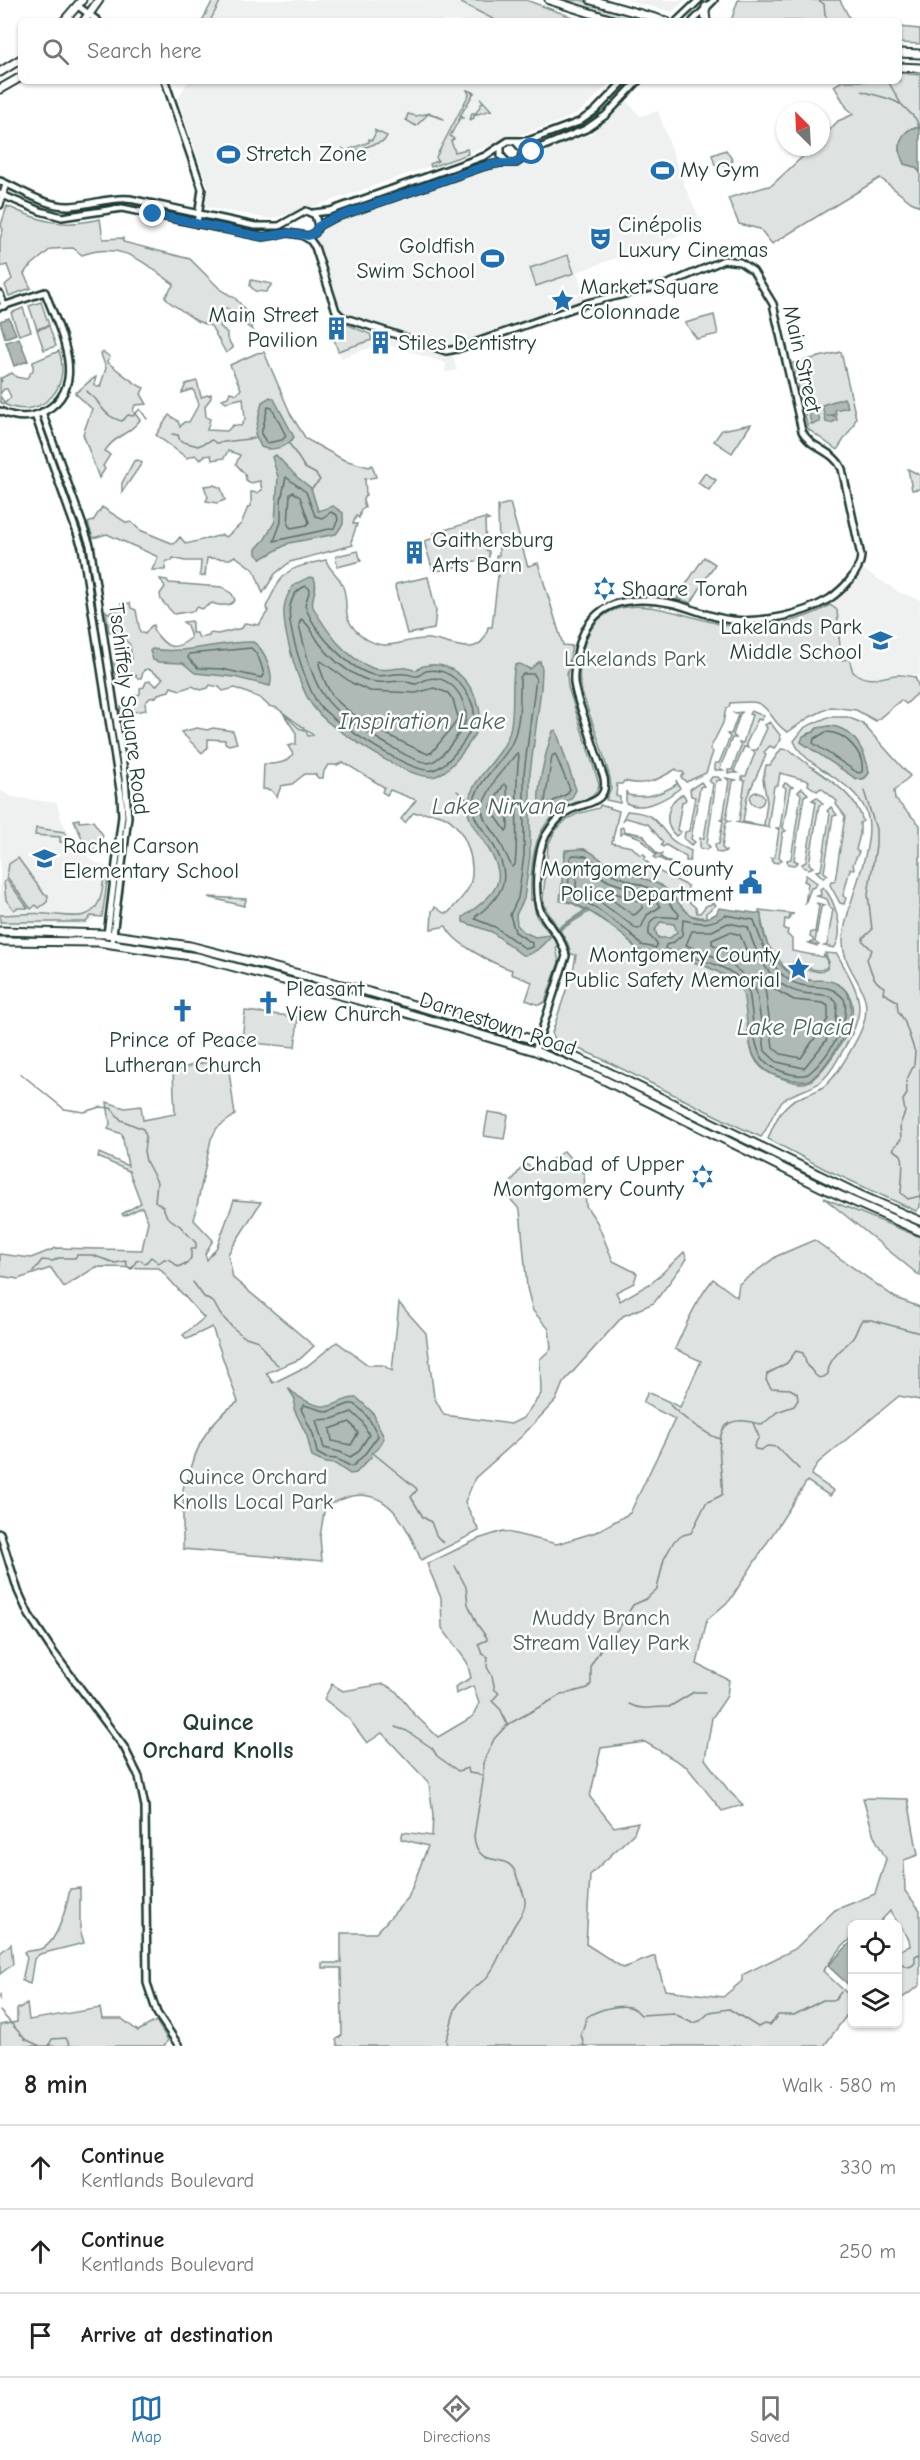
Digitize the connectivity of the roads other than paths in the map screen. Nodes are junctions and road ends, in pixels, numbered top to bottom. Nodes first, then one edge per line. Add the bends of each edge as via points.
1 (99, 0) edge
2 (549, 0) edge
3 (591, 0) edge
4 (699, 0) edge
5 (714, 0) edge
6 (80, 3) edge
7 (706, 7) junction
8 (67, 18) edge
9 (87, 18) edge
10 (606, 18) edge
11 (655, 18) edge
12 (680, 18) edge
13 (696, 18) edge
14 (706, 18) edge
15 (902, 53) edge
16 (920, 54) edge
17 (18, 61) edge
18 (902, 67) edge
19 (920, 68) edge
20 (0, 72) edge
21 (18, 79) edge
22 (166, 84) edge
23 (621, 84) edge
24 (635, 84) edge
25 (0, 89) edge
26 (516, 142) junction
27 (501, 147) junction
28 (520, 159) junction
29 (510, 164) junction
30 (3, 182) edge
31 (1, 194) edge
32 (0, 205) edge
33 (199, 213) junction
34 (313, 213) junction
35 (296, 216) junction
36 (197, 224) junction
37 (318, 228) junction
38 (302, 235) junction
39 (315, 247) junction
40 (0, 294) edge
41 (2, 307) edge
42 (0, 411) edge
43 (42, 412) junction
44 (35, 415) junction
45 (0, 932) edge
46 (110, 934) junction
47 (0, 941) edge
48 (112, 943) junction
49 (538, 1041) junction
50 (536, 1051) junction
51 (920, 1221) edge
52 (920, 1231) edge
53 (0, 1533) edge
54 (179, 2046) edge

1 - 9 main road
2 - 10 main road
3 - 11 main road
4 - 12 street
5 - 7 street
6 - 8 main road
6 - 9 street
7 - 13 street
7 - 14 main road
15 - 16 main road
17 - 20 main road
18 - 19 main road
21 - 25 main road
22 - 33 street via 200,182
23 - 26 street via 579,122
24 - 28 street via 598,121
26 - 27 street via 508,141
26 - 28 street via 523,150
27 - 29 street via 502,158
27 - 34 street via 330,211
28 - 29 street
29 - 37 street via 485,166 331,219
30 - 31 street
30 - 33 street via 62,206 125,198
31 - 32 street
31 - 36 street via 62,217 122,208
33 - 35 street via 272,227
33 - 36 street
34 - 35 street
34 - 37 street
35 - 38 street via 294,227
36 - 38 street via 257,236
37 - 38 street via 310,235
37 - 39 street, Main Street
38 - 39 street, Main Street
39 - 49 street, Main Street via 336,310 342,317 446,351 591,302 668,284 724,260 745,264 773,304 802,431 837,459 842,469 861,558 850,579 833,596 795,613 740,621 670,603 628,602 604,609 583,630 574,683 605,785 598,799 558,819 541,847 537,901 566,956
40 - 41 street
41 - 43 street via 45,292 70,368 62,396
42 - 44 street
43 - 44 street
43 - 46 street, Tschiffely Square Road via 90,545 125,778 128,819
44 - 46 street, Tschiffely Square Road via 82,547 121,796
45 - 46 main road, Darnestown Road
46 - 48 street, Tschiffely Square Road
46 - 49 main road, Darnestown Road via 246,959
47 - 48 main road, Darnestown Road
48 - 50 main road, Darnestown Road via 224,963
49 - 50 street, Main Street
49 - 51 main road, Darnestown Road
50 - 52 main road, Darnestown Road
53 - 54 street via 29,1615 124,1747 139,1777 145,1807 147,1983 157,2013

